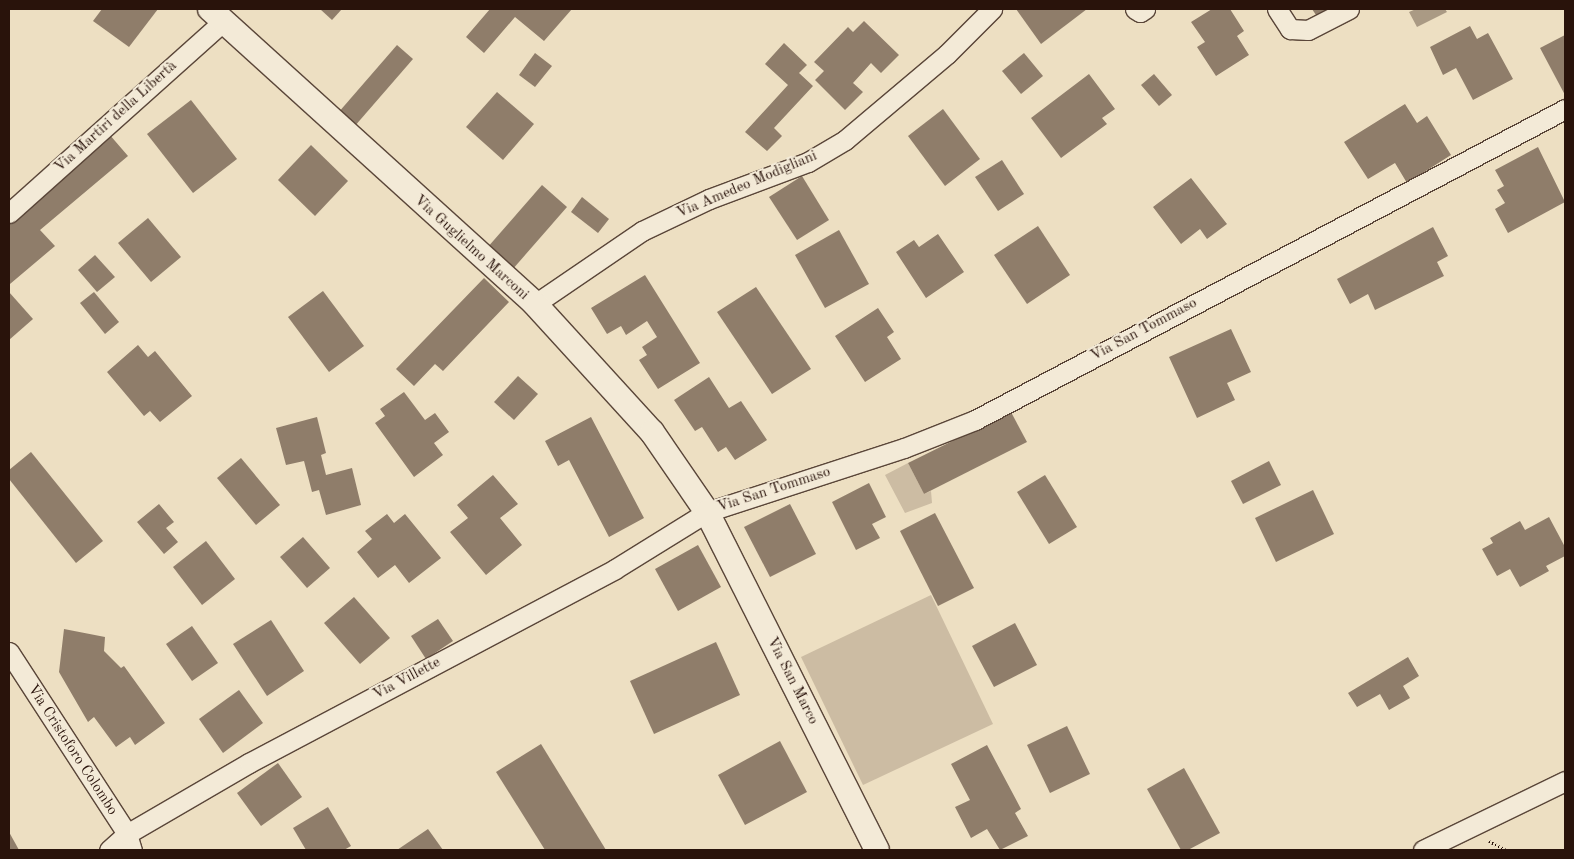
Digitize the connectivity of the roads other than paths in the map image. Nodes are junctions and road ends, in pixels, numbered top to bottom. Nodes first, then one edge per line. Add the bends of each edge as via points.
1 (992, 9) edge
2 (1135, 9) edge
3 (1145, 9) edge
4 (1277, 9) edge
5 (1349, 9) edge
6 (217, 15) edge
7 (1565, 109) edge
8 (9, 213) edge
9 (534, 304) junction
10 (706, 512) junction
11 (9, 652) edge
12 (1565, 781) edge
13 (129, 842) edge
14 (109, 850) edge
15 (877, 850) edge
16 (1423, 850) edge

1 - 9 street, Via Amedeo Modigliani via 940,60 845,140 808,162 709,199 642,231
2 - 3 street via 1140,12
4 - 5 street via 1290,29 1308,30
6 - 8 street, Via Martiri della Libertà
6 - 9 street, Via Guglielmo Marconi
7 - 10 street, Via San Tommaso via 975,420 904,448
9 - 10 street, Via Guglielmo Marconi via 652,432
10 - 13 street, Via Villette via 615,569 249,763
10 - 15 street, Via San Marco
11 - 13 street, Via Cristoforo Colombo
12 - 16 street
13 - 14 street, Via Villette

